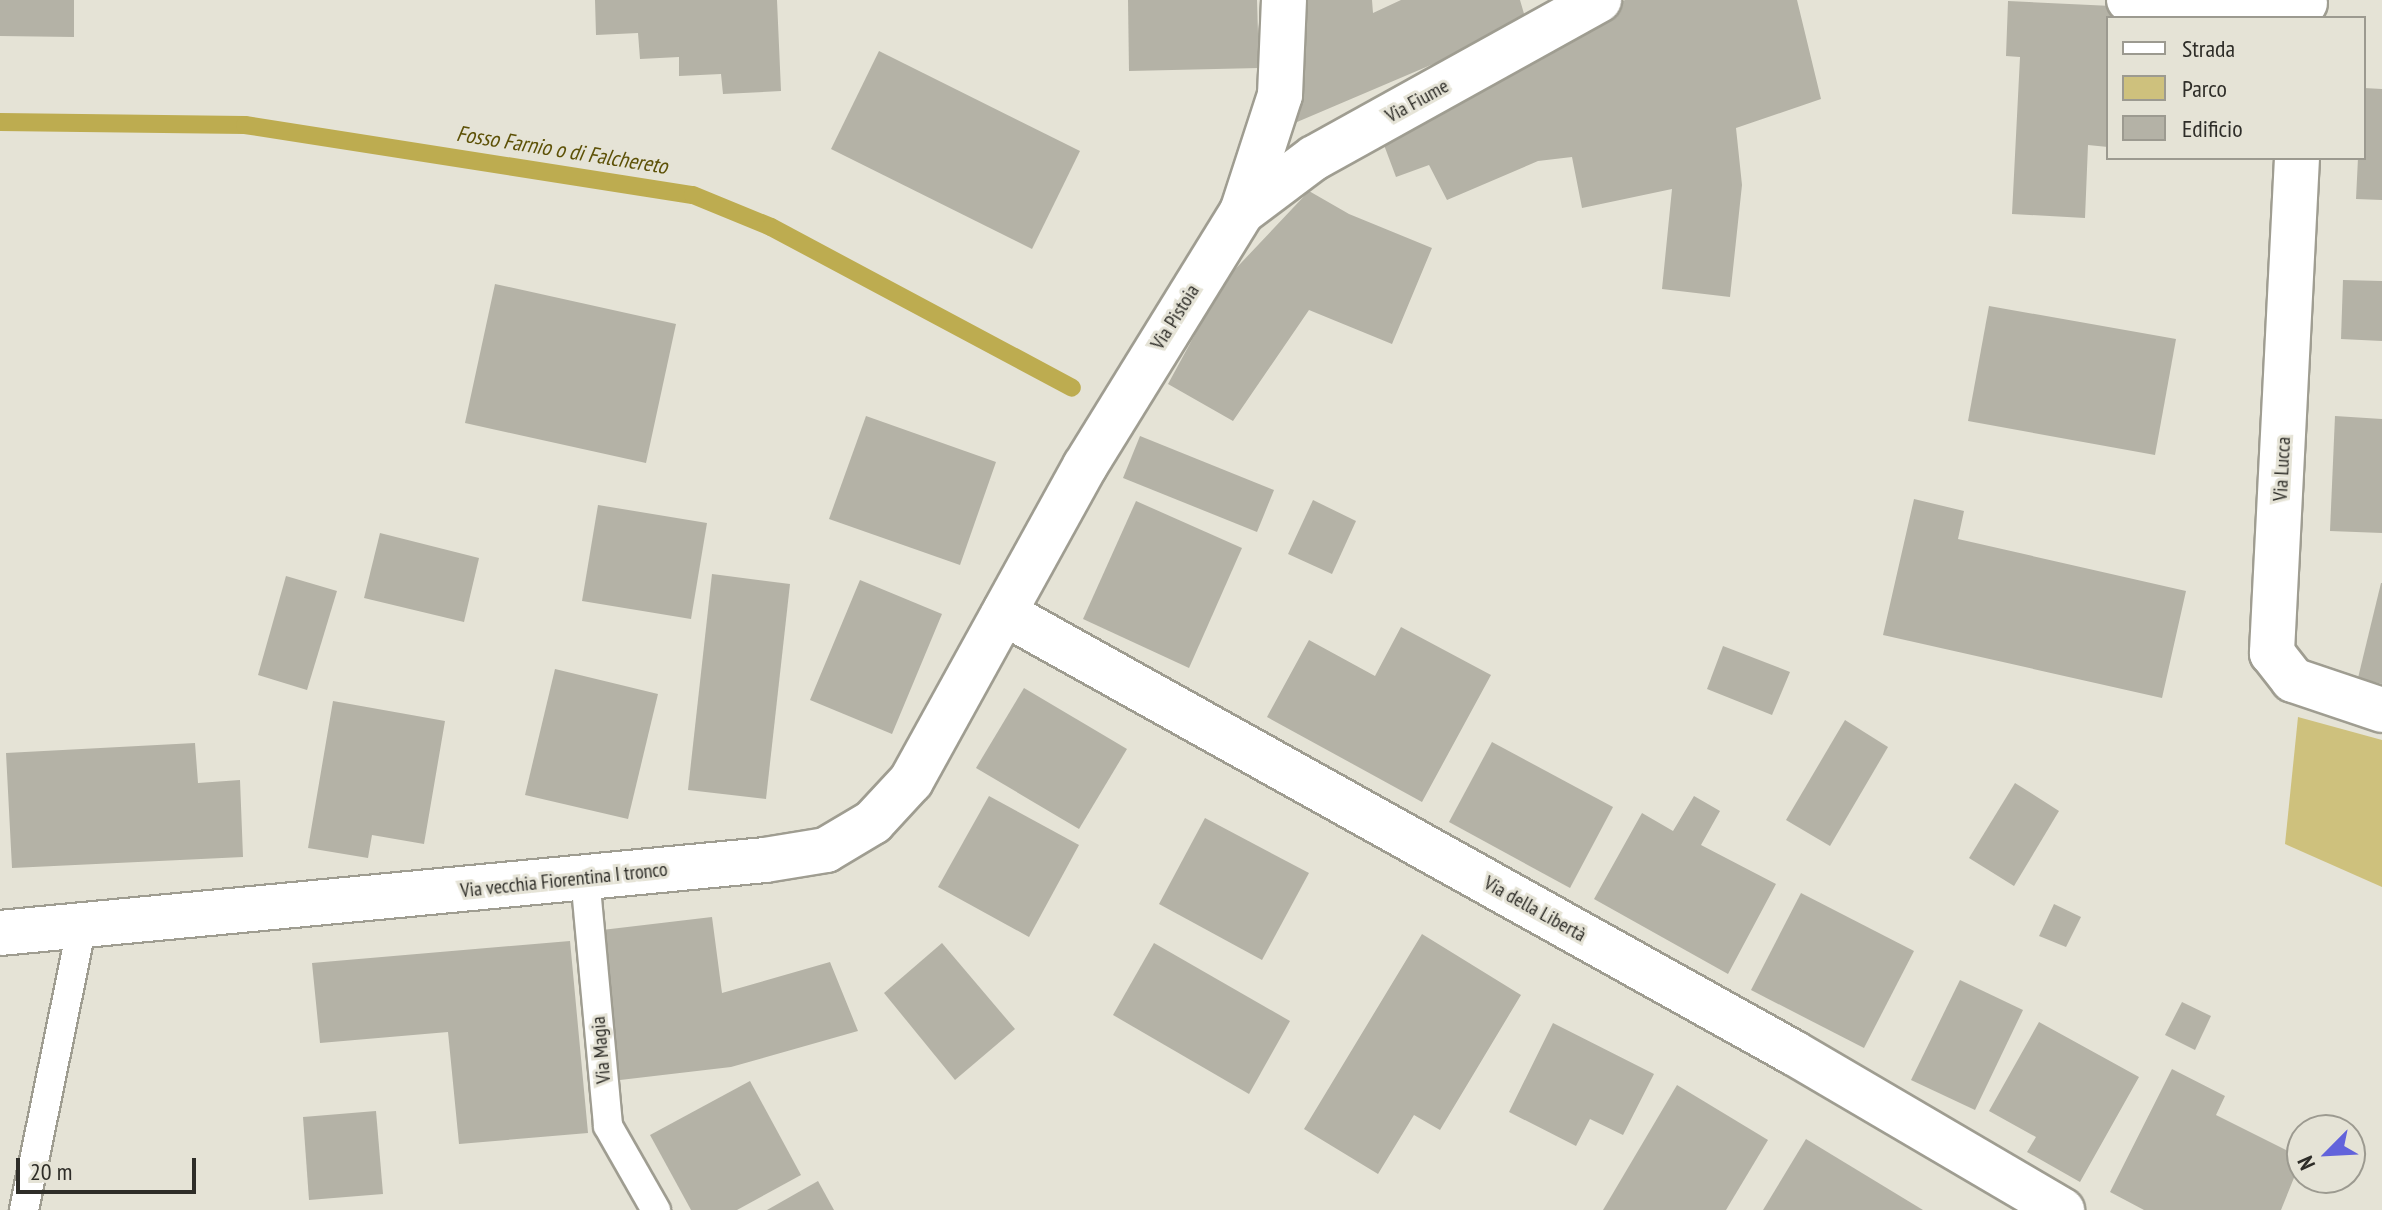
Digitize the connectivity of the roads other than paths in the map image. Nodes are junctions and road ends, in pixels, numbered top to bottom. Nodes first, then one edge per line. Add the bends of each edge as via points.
1 (1284, 0) edge
2 (1599, 0) edge
3 (2129, 0) edge
4 (2305, 7) edge
5 (2297, 160) edge
6 (1242, 212) junction
7 (1004, 613) junction
8 (2382, 710) edge
9 (585, 877) junction
10 (82, 926) junction
11 (0, 933) edge
12 (24, 1210) edge
13 (656, 1210) edge
14 (2062, 1210) edge

1 - 6 street, Via Pistoia via 1280,95
2 - 6 street, Via Fiume via 1314,158
3 - 4 street via 2147,2 2149,7
5 - 8 street, Via Lucca via 2272,653 2293,680
6 - 7 street, Via Pistoia via 1133,384
7 - 9 street, Via vecchia Fiorentina I tronco via 911,781 873,822 826,850
7 - 14 street, Via della Libertà via 1794,1053
9 - 10 street, Via vecchia Fiorentina I tronco
9 - 13 lane, Via Magia via 608,1126
10 - 11 street, Via vecchia Fiorentina I tronco
10 - 12 lane

